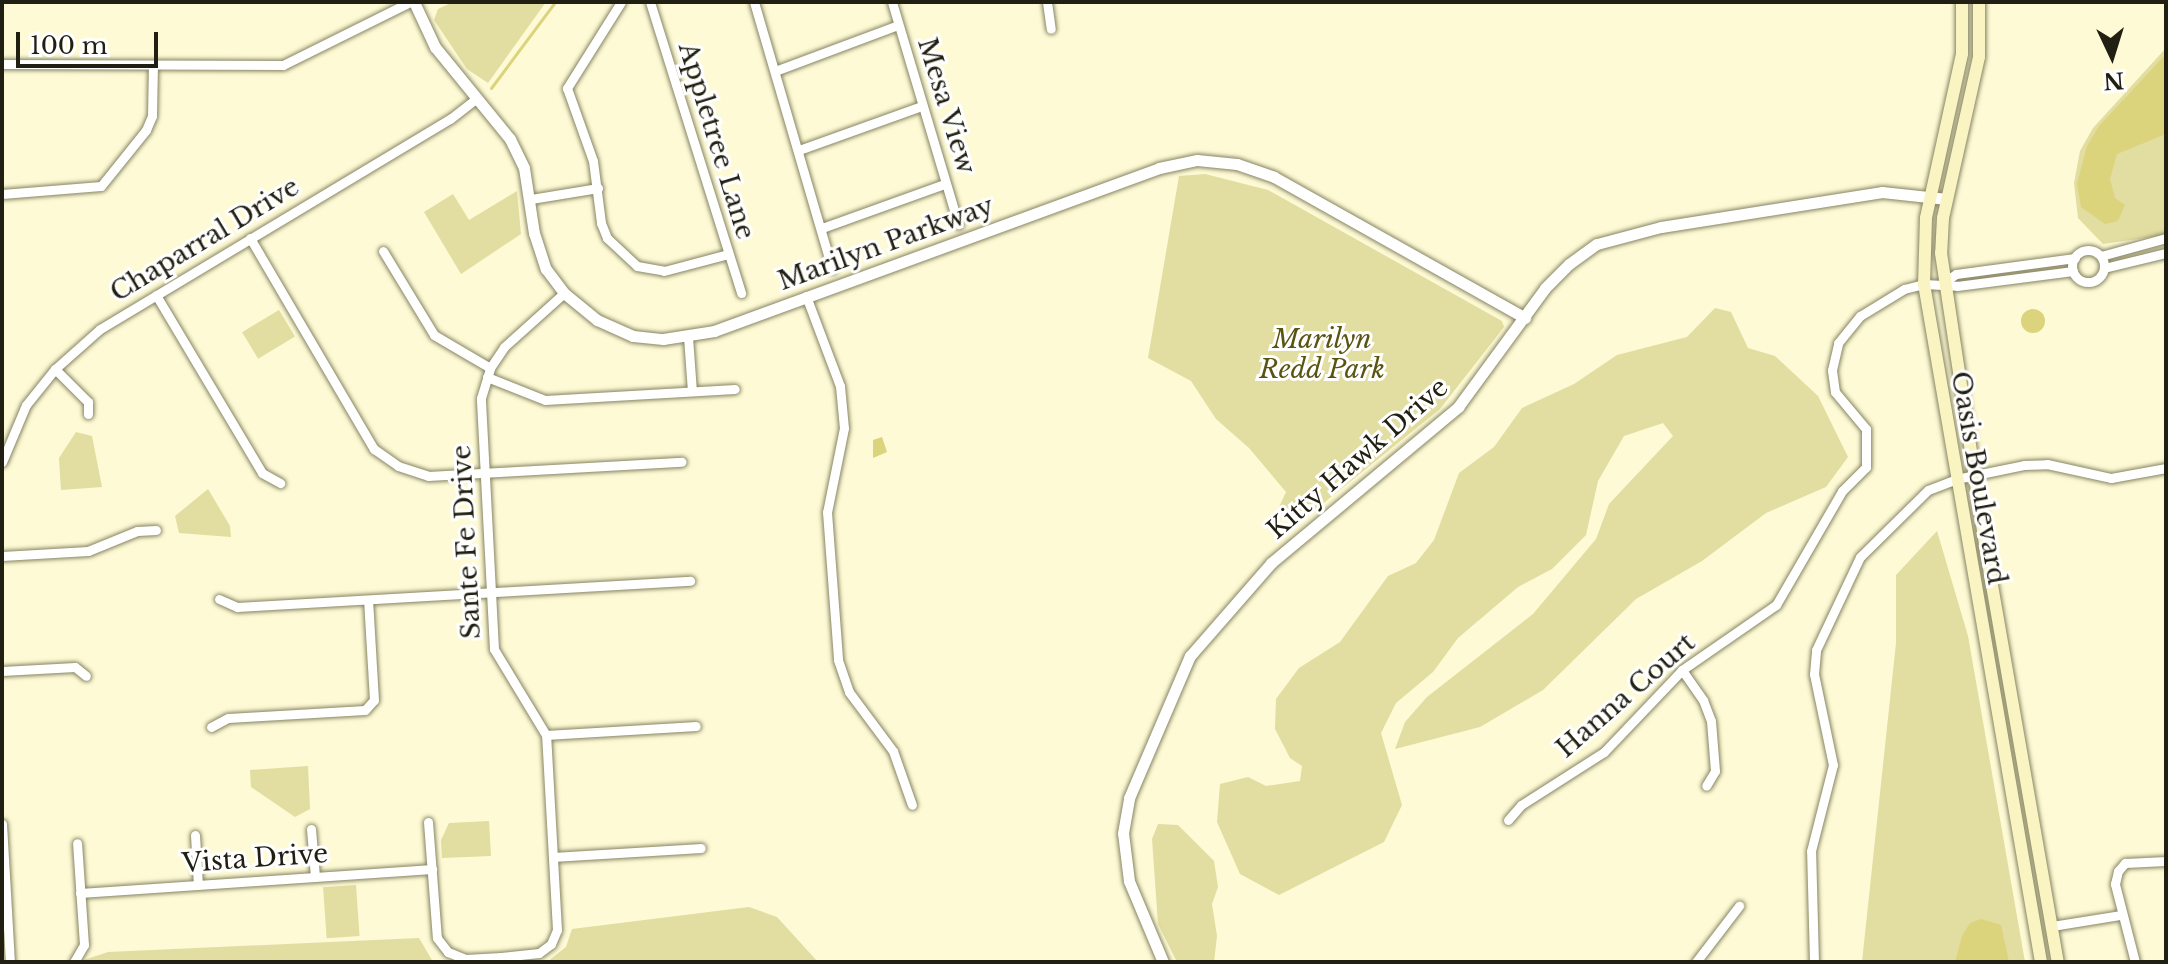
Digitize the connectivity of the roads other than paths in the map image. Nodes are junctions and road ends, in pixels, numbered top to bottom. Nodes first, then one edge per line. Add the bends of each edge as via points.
1 (621, 2) edge
2 (650, 2) edge
3 (754, 2) edge
4 (892, 2) edge
5 (1047, 2) edge
6 (1962, 2) edge
7 (1979, 2) edge
8 (412, 3) edge
9 (898, 25) junction
10 (1051, 29) dead end
11 (2, 64) edge
12 (153, 65) junction
13 (775, 71) junction
14 (476, 99) junction
15 (922, 106) junction
16 (799, 150) junction
17 (944, 184) junction
18 (598, 188) junction
19 (2, 194) edge
20 (1930, 196) junction
21 (531, 199) junction
22 (1947, 199) junction
23 (958, 224) dead end
24 (822, 228) junction
25 (250, 238) junction
26 (2166, 238) edge
27 (383, 251) dead end
28 (2166, 253) edge
29 (728, 254) junction
30 (2101, 256) junction
31 (2075, 258) junction
32 (2104, 268) junction
33 (832, 269) dead end
34 (2073, 271) junction
35 (1944, 282) junction
36 (1924, 284) junction
37 (564, 293) junction
38 (741, 293) dead end
39 (156, 295) junction
40 (806, 296) junction
41 (1525, 318) junction
42 (688, 337) junction
43 (55, 369) junction
44 (488, 373) junction
45 (735, 389) dead end
46 (692, 391) junction
47 (88, 414) dead end
48 (2, 462) edge
49 (682, 462) dead end
50 (2166, 468) edge
51 (485, 474) junction
52 (1974, 474) junction
53 (1956, 479) junction
54 (280, 483) dead end
55 (156, 530) dead end
56 (2, 556) edge
57 (690, 581) dead end
58 (491, 593) junction
59 (219, 599) dead end
60 (368, 600) junction
61 (1682, 670) junction
62 (2, 671) edge
63 (86, 676) dead end
64 (696, 726) dead end
65 (211, 727) dead end
66 (546, 735) junction
67 (1706, 786) dead end
68 (912, 805) dead end
69 (1508, 820) dead end
70 (428, 822) dead end
71 (2, 824) edge
72 (311, 829) dead end
73 (195, 835) dead end
74 (77, 843) dead end
75 (701, 848) dead end
76 (553, 857) junction
77 (2166, 861) edge
78 (432, 869) junction
79 (315, 877) junction
80 (198, 885) junction
81 (80, 893) junction
82 (1739, 906) dead end
83 (2121, 915) junction
84 (2052, 926) junction
85 (10, 962) edge
86 (74, 962) edge
87 (1163, 962) edge
88 (1696, 962) edge
89 (1814, 962) edge
90 (2041, 962) edge
91 (2058, 962) edge
92 (2135, 962) edge

1 - 18 street via 567,88
2 - 29 street, Appletree Lane
3 - 13 street
4 - 9 street, Mesa View
5 - 10 street
6 - 20 main road, Oasis Boulevard via 1962,54
7 - 22 main road, Oasis Boulevard via 1979,57
8 - 12 street via 283,65
8 - 14 street, Marilyn Parkway via 435,47
9 - 13 street
9 - 15 street, Mesa View
11 - 12 street
12 - 19 street via 152,116 146,130 101,186
13 - 16 street
14 - 21 street, Marilyn Parkway via 510,139
14 - 25 street, Chaparral Drive
15 - 16 street
15 - 17 street, Mesa View
16 - 24 street
17 - 23 street, Mesa View
17 - 24 street
18 - 21 street
18 - 29 street via 607,238 637,266 664,271
20 - 22 street, Kitty Hawk Drive
20 - 36 main road, Oasis Boulevard via 1922,254
20 - 41 street, Kitty Hawk Drive via 1882,192 1661,227 1597,244 1545,288
21 - 37 street, Marilyn Parkway via 534,233 546,269
22 - 35 main road, Oasis Boulevard via 1941,253
24 - 33 street
25 - 39 street, Chaparral Drive
25 - 51 street via 374,449 398,466 428,476
26 - 30 street
27 - 44 street via 434,335
28 - 32 street
29 - 38 street, Appletree Lane
30 - 31 street via 2087,251
30 - 32 street
31 - 34 street
31 - 35 street via 1956,274
32 - 34 street via 2098,280 2087,282
34 - 35 street via 1957,286
35 - 36 street, Hanna Court
35 - 52 main road, Oasis Boulevard
36 - 53 main road, Oasis Boulevard
36 - 61 street, Hanna Court via 1904,289 1860,316 1838,343 1832,370 1835,392 1866,429 1866,467 1842,491 1776,605
37 - 42 street, Marilyn Parkway via 597,320 633,336
37 - 44 street via 504,347
39 - 43 street, Chaparral Drive via 100,329
39 - 54 street via 262,473
40 - 41 street, Marilyn Parkway via 1159,168 1197,160 1237,164 1274,177
40 - 42 street, Marilyn Parkway
40 - 68 street via 840,386 844,428 827,512 838,660 849,692 893,751
41 - 87 street, Kitty Hawk Drive via 1458,407 1271,563 1190,656 1129,798 1123,833 1132,893
42 - 46 street
43 - 47 street via 88,402
43 - 48 street, Chaparral Drive via 26,405
44 - 46 street via 545,400
44 - 51 street, Sante Fe Drive via 481,398
45 - 46 street
49 - 51 street
50 - 52 street via 2111,478 2047,464
51 - 58 street, Sante Fe Drive
52 - 53 street
52 - 84 main road, Oasis Boulevard
53 - 89 street via 1928,490 1860,557 1816,650 1814,674 1833,765 1811,851
53 - 90 main road, Oasis Boulevard
55 - 56 street via 137,531 88,551
57 - 58 street
58 - 60 street
58 - 66 street, Sante Fe Drive via 494,649
59 - 60 street via 237,607
60 - 65 street via 374,700 365,710 228,718
61 - 67 street via 1711,721 1715,771
61 - 69 street, Hanna Court via 1604,752 1521,805
62 - 63 street via 75,667
64 - 66 street
66 - 76 street, Sante Fe Drive
70 - 78 street
71 - 85 street
72 - 79 street
73 - 80 street
74 - 81 street
75 - 76 street
76 - 78 street, Sante Fe Drive via 557,930 551,944 539,953 501,957 465,959 442,946
77 - 83 street via 2125,863 2118,871
78 - 79 street, Vista Drive
79 - 80 street, Vista Drive
80 - 81 street, Vista Drive
81 - 86 street via 84,945
82 - 88 street
83 - 84 street
83 - 92 street
84 - 91 main road, Oasis Boulevard

